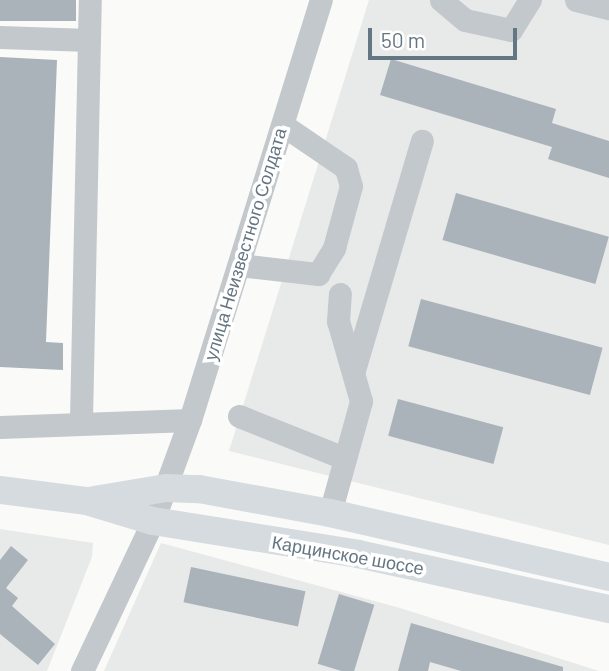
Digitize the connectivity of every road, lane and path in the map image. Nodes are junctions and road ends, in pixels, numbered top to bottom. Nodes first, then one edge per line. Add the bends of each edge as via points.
1 (90, 0) edge
2 (321, 0) edge
3 (441, 0) edge
4 (530, 0) edge
5 (576, 0) edge
6 (609, 8) edge
7 (0, 37) edge
8 (89, 40) junction
9 (283, 125) junction
10 (422, 141) dead end
11 (239, 265) junction
12 (340, 294) dead end
13 (354, 370) junction
14 (239, 416) dead end
15 (190, 420) junction
16 (81, 421) junction
17 (0, 426) edge
18 (344, 458) junction
19 (166, 488) junction
20 (0, 490) edge
21 (87, 501) junction
22 (331, 513) junction
23 (153, 522) junction
24 (601, 569) edge
25 (609, 609) edge
26 (82, 671) edge

1 - 8 street
2 - 9 street, улица Неизвестного Солдата
3 - 4 street via 465,20 512,30
5 - 6 street
7 - 8 street
8 - 16 street
9 - 11 street, улица Неизвестного Солдата
9 - 11 street via 346,168 351,186 334,248 318,274
10 - 13 street
11 - 15 street, улица Неизвестного Солдата
12 - 13 street via 338,321
13 - 18 street via 361,401
14 - 18 street
15 - 16 street
15 - 19 street, улица Неизвестного Солдата
16 - 17 street
18 - 22 street
19 - 21 main road, Карцинское шоссе
19 - 22 main road, Карцинское шоссе
19 - 23 street, улица Неизвестного Солдата
20 - 21 main road, Карцинское шоссе
21 - 23 main road, Карцинское шоссе
22 - 24 main road, Карцинское шоссе
23 - 25 main road, Карцинское шоссе via 358,554
23 - 26 street, улица Неизвестного Солдата

